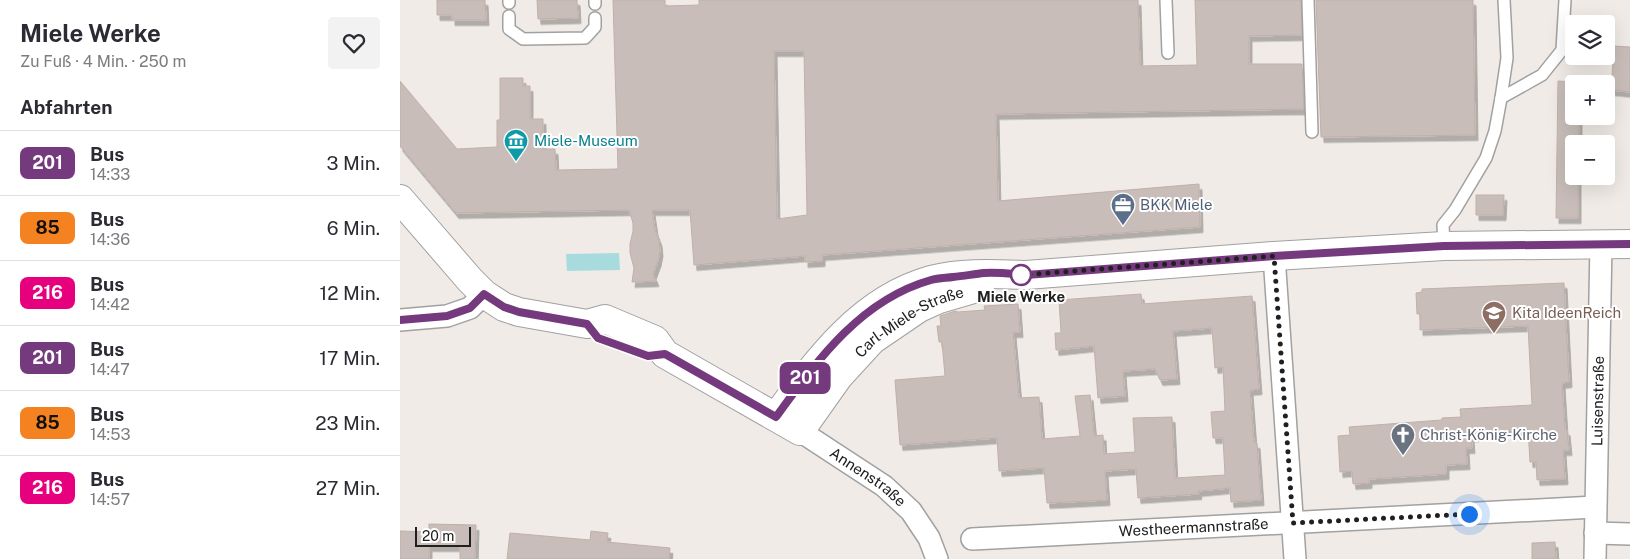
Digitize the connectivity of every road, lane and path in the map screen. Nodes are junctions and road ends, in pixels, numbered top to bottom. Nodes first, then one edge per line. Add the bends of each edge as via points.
1 (1166, 0) edge
2 (1308, 0) edge
3 (1504, 0) edge
4 (1565, 0) edge
5 (509, 16) dead end
6 (595, 18) dead end
7 (1168, 53) dead end
8 (1501, 98) junction
9 (1312, 132) dead end
10 (400, 199) edge
11 (1601, 244) junction
12 (1630, 244) edge
13 (1444, 246) junction
14 (1274, 256) junction
15 (1026, 275) junction
16 (484, 294) junction
17 (400, 320) edge
18 (776, 417) junction
19 (800, 431) junction
20 (1595, 508) junction
21 (1293, 523) junction
22 (1596, 533) junction
23 (1630, 534) edge
24 (972, 539) dead end
25 (937, 559) edge
26 (1295, 559) edge
27 (1595, 559) edge

1 - 7 lane
2 - 9 lane
3 - 8 lane via 1507,58
4 - 8 lane via 1562,50 1542,75
5 - 6 lane via 509,29 523,39 584,38 595,27
8 - 13 lane via 1486,158 1443,225
10 - 16 street
11 - 12 street, Carl-Miele-Straße
11 - 13 street, Carl-Miele-Straße
11 - 20 street, Luisenstraße
13 - 14 street, Carl-Miele-Straße
14 - 15 street, Carl-Miele-Straße
14 - 21 street
15 - 18 street, Carl-Miele-Straße via 985,273 933,280 909,287 884,301 843,333
15 - 19 street, Carl-Miele-Straße via 939,299 898,322 872,340 823,397
16 - 17 street via 470,308 447,316
16 - 18 street via 519,312 587,324 605,319 623,326 655,340 665,354
18 - 19 street, Annenstraße
19 - 25 street, Annenstraße via 884,486 911,511 929,538
20 - 21 street, Westheermannstraße
20 - 22 street, Luisenstraße
21 - 24 street, Westheermannstraße
21 - 26 street
22 - 23 street
22 - 27 street, Luisenstraße

